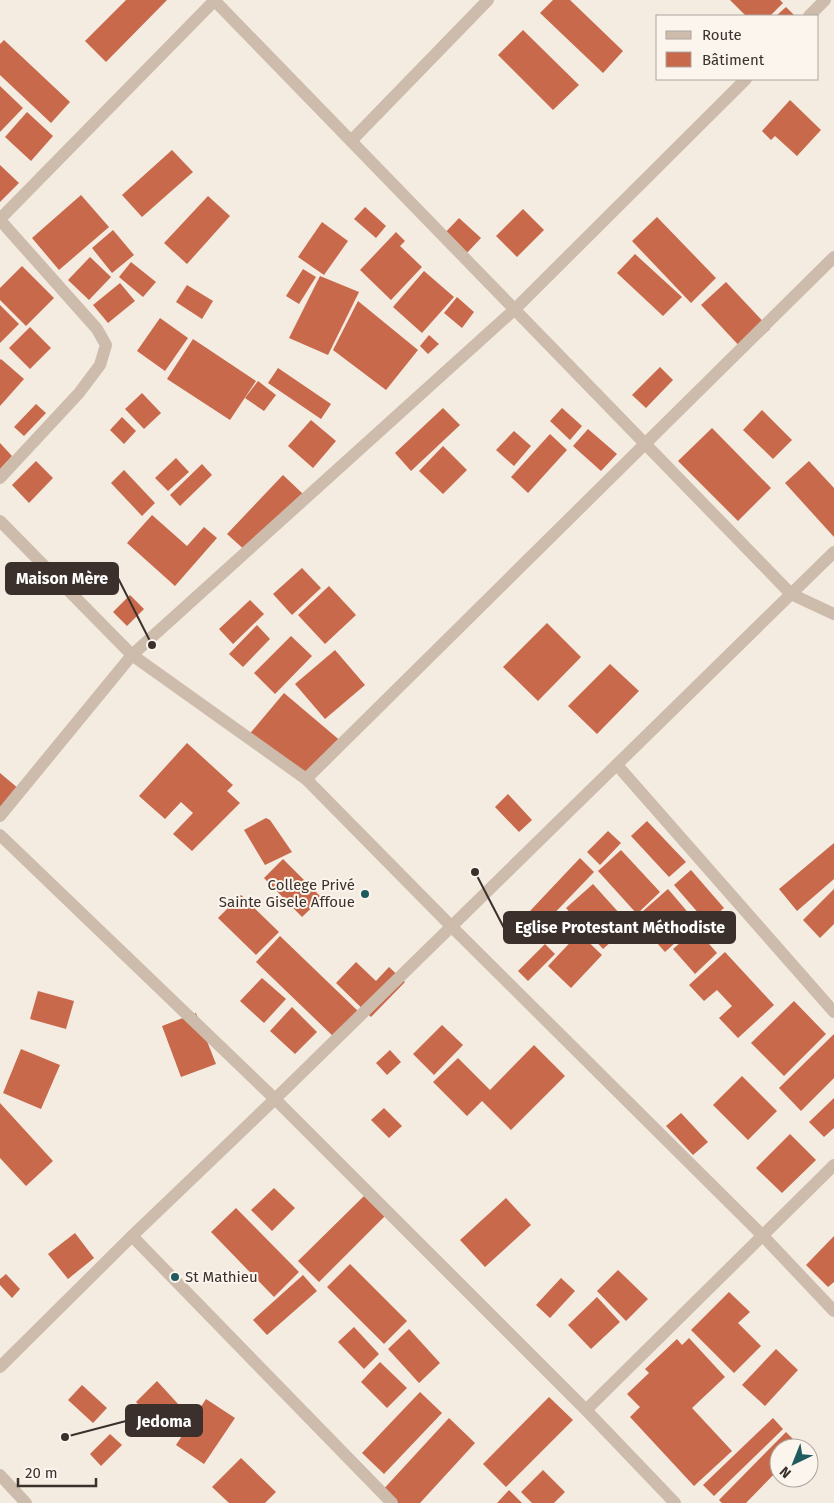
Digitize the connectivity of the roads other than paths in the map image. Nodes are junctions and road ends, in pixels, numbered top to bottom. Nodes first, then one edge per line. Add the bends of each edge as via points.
1 (215, 0) edge
2 (488, 0) edge
3 (825, 0) edge
4 (810, 15) edge
5 (745, 80) edge
6 (351, 141) junction
7 (0, 220) edge
8 (834, 257) edge
9 (515, 309) junction
10 (645, 444) junction
11 (0, 478) edge
12 (0, 521) edge
13 (834, 552) edge
14 (791, 594) junction
15 (834, 614) edge
16 (132, 655) junction
17 (616, 765) junction
18 (306, 778) junction
19 (0, 816) edge
20 (0, 835) edge
21 (452, 927) junction
22 (834, 1012) edge
23 (276, 1099) junction
24 (834, 1166) edge
25 (762, 1235) junction
26 (132, 1236) junction
27 (834, 1311) edge
28 (0, 1367) edge
29 (586, 1410) junction
30 (0, 1475) edge
31 (26, 1503) edge
32 (392, 1503) edge
33 (675, 1503) edge

1 - 6 street
1 - 7 street
2 - 6 street
3 - 4 street
5 - 9 street
6 - 9 street
7 - 11 street via 97,329 106,345 100,365 79,393
8 - 10 street
9 - 10 street
9 - 16 street
10 - 14 street
10 - 18 street
12 - 16 street
13 - 14 street
14 - 15 street
14 - 17 street
16 - 18 street
16 - 19 street
17 - 21 street
17 - 22 street
18 - 21 street
20 - 23 street
21 - 23 street
21 - 25 street
23 - 26 street
23 - 29 street
24 - 25 street
25 - 27 street
25 - 29 street
26 - 28 street
26 - 32 street
29 - 33 street
30 - 31 street

